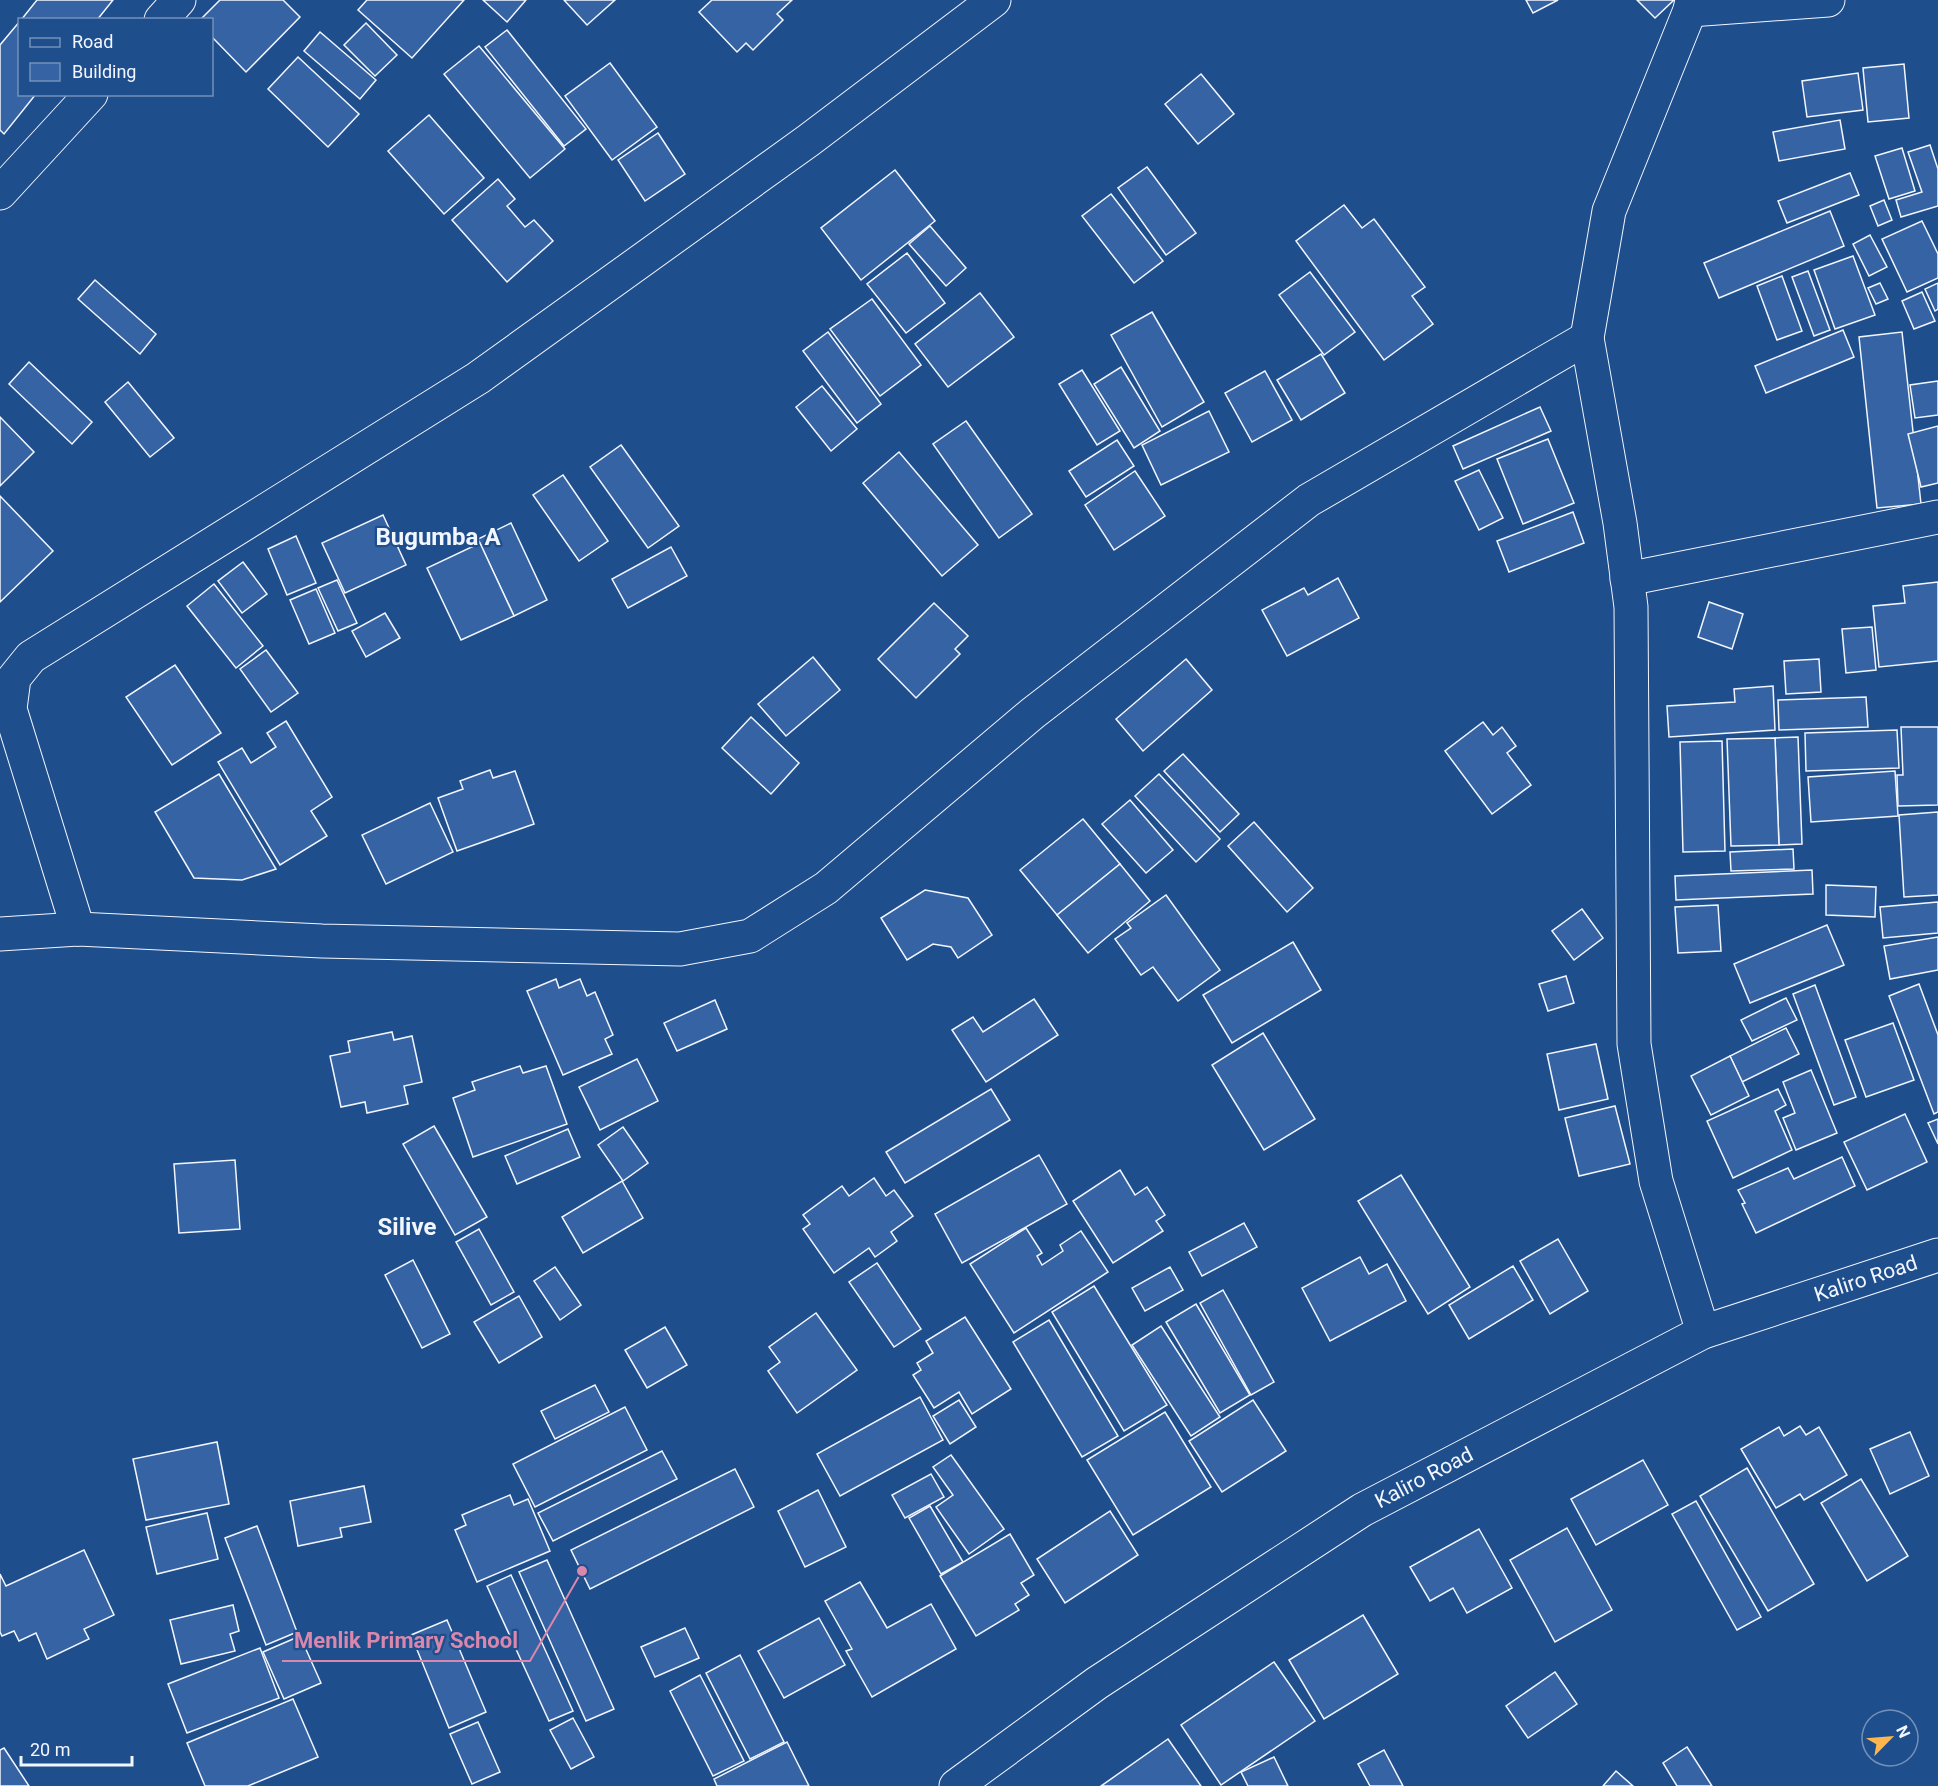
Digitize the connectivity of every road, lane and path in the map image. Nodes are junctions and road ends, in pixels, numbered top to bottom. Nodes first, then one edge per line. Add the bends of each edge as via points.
1 (179, 0) edge
2 (994, 0) edge
3 (1828, 0) edge
4 (1691, 5) edge
5 (163, 18) edge
6 (89, 96) edge
7 (0, 193) edge
8 (1587, 338) junction
9 (1938, 517) edge
10 (1627, 579) junction
11 (78, 929) junction
12 (0, 934) edge
13 (1938, 1255) edge
14 (1703, 1332) junction
15 (956, 1786) edge

1 - 5 street
2 - 11 street via 809,140 477,378 31,657 14,678 10,709
3 - 4 street
4 - 8 street via 1609,211
6 - 7 street
8 - 10 street
8 - 11 street via 1309,500 1033,713 826,888 750,936 680,949 322,941
9 - 10 street
10 - 14 street via 1631,607 1634,1044 1656,1181
11 - 12 street
13 - 14 street, Kaliro Road
14 - 15 street, Kaliro Road via 1362,1510 1097,1683

